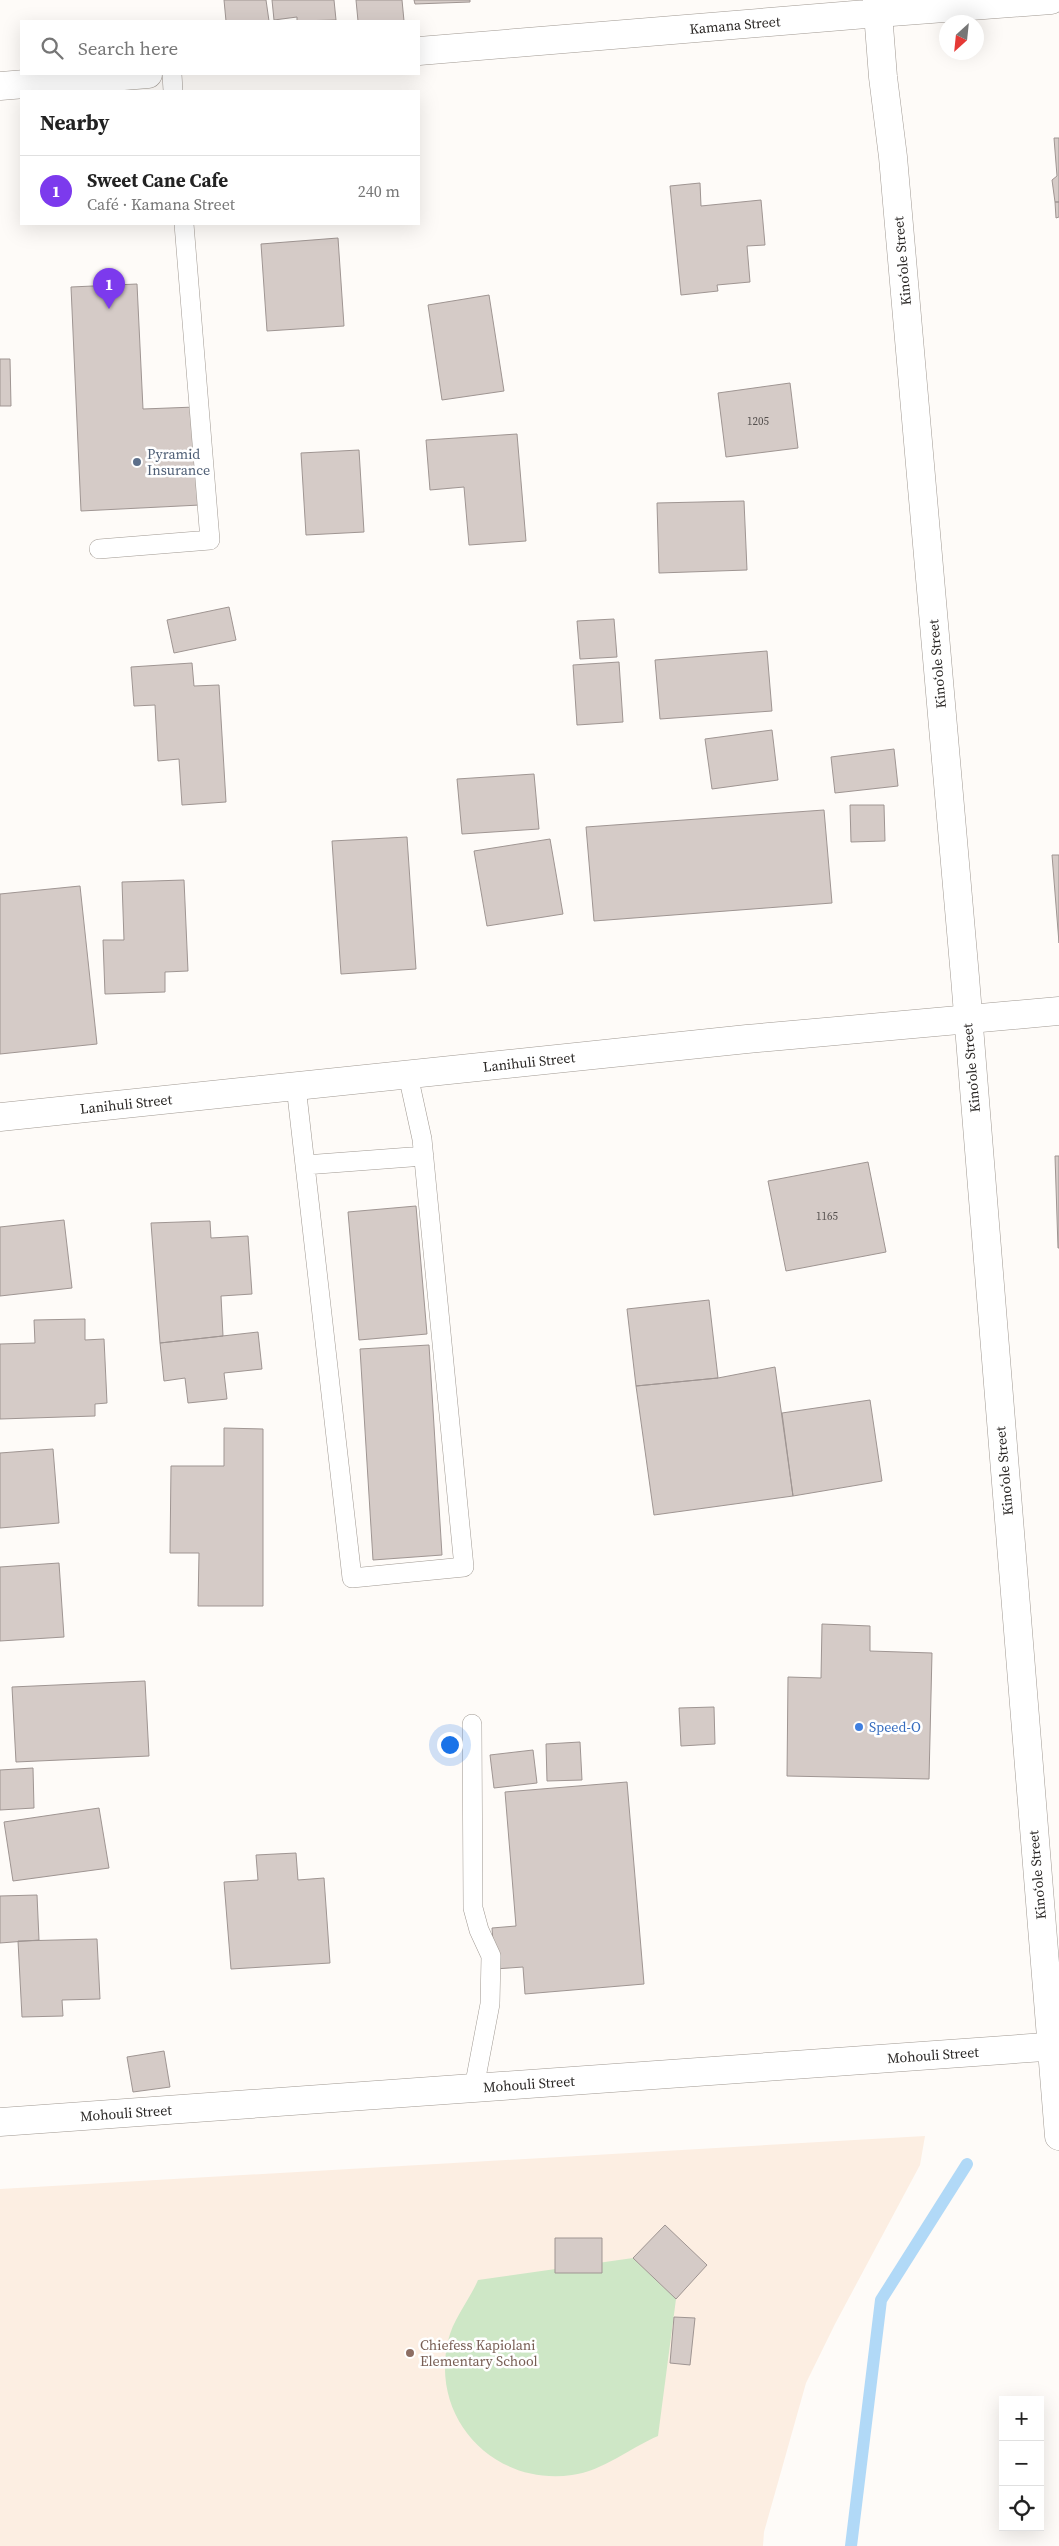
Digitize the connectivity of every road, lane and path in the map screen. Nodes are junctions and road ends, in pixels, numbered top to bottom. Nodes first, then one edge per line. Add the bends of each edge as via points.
1 (1051, 0) edge
2 (878, 7) edge
3 (420, 51) edge
4 (136, 75) edge
5 (172, 75) edge
6 (0, 86) edge
7 (173, 90) edge
8 (184, 225) edge
9 (99, 549) dead end
10 (1059, 1011) edge
11 (967, 1018) junction
12 (408, 1075) junction
13 (296, 1086) junction
14 (0, 1117) edge
15 (424, 1156) junction
16 (305, 1165) junction
17 (472, 1724) dead end
18 (1055, 2047) edge
19 (474, 2088) junction
20 (0, 2122) edge
21 (1059, 2136) edge

1 - 2 street, Kamana Street
2 - 3 street, Kamana Street
2 - 11 street, Kinoʻole Street
4 - 6 street
5 - 7 lane
8 - 9 lane via 210,540
10 - 11 street, Lanihuli Street
11 - 12 street, Lanihuli Street
11 - 18 street, Kinoʻole Street
12 - 13 street, Lanihuli Street
12 - 15 lane
13 - 14 street, Lanihuli Street
13 - 16 lane
15 - 16 lane
15 - 16 lane via 464,1567 352,1578
17 - 19 lane via 473,1908 491,1956 490,2004
18 - 19 street, Mohouli Street
18 - 21 street, Kinoʻole Street
19 - 20 street, Mohouli Street

